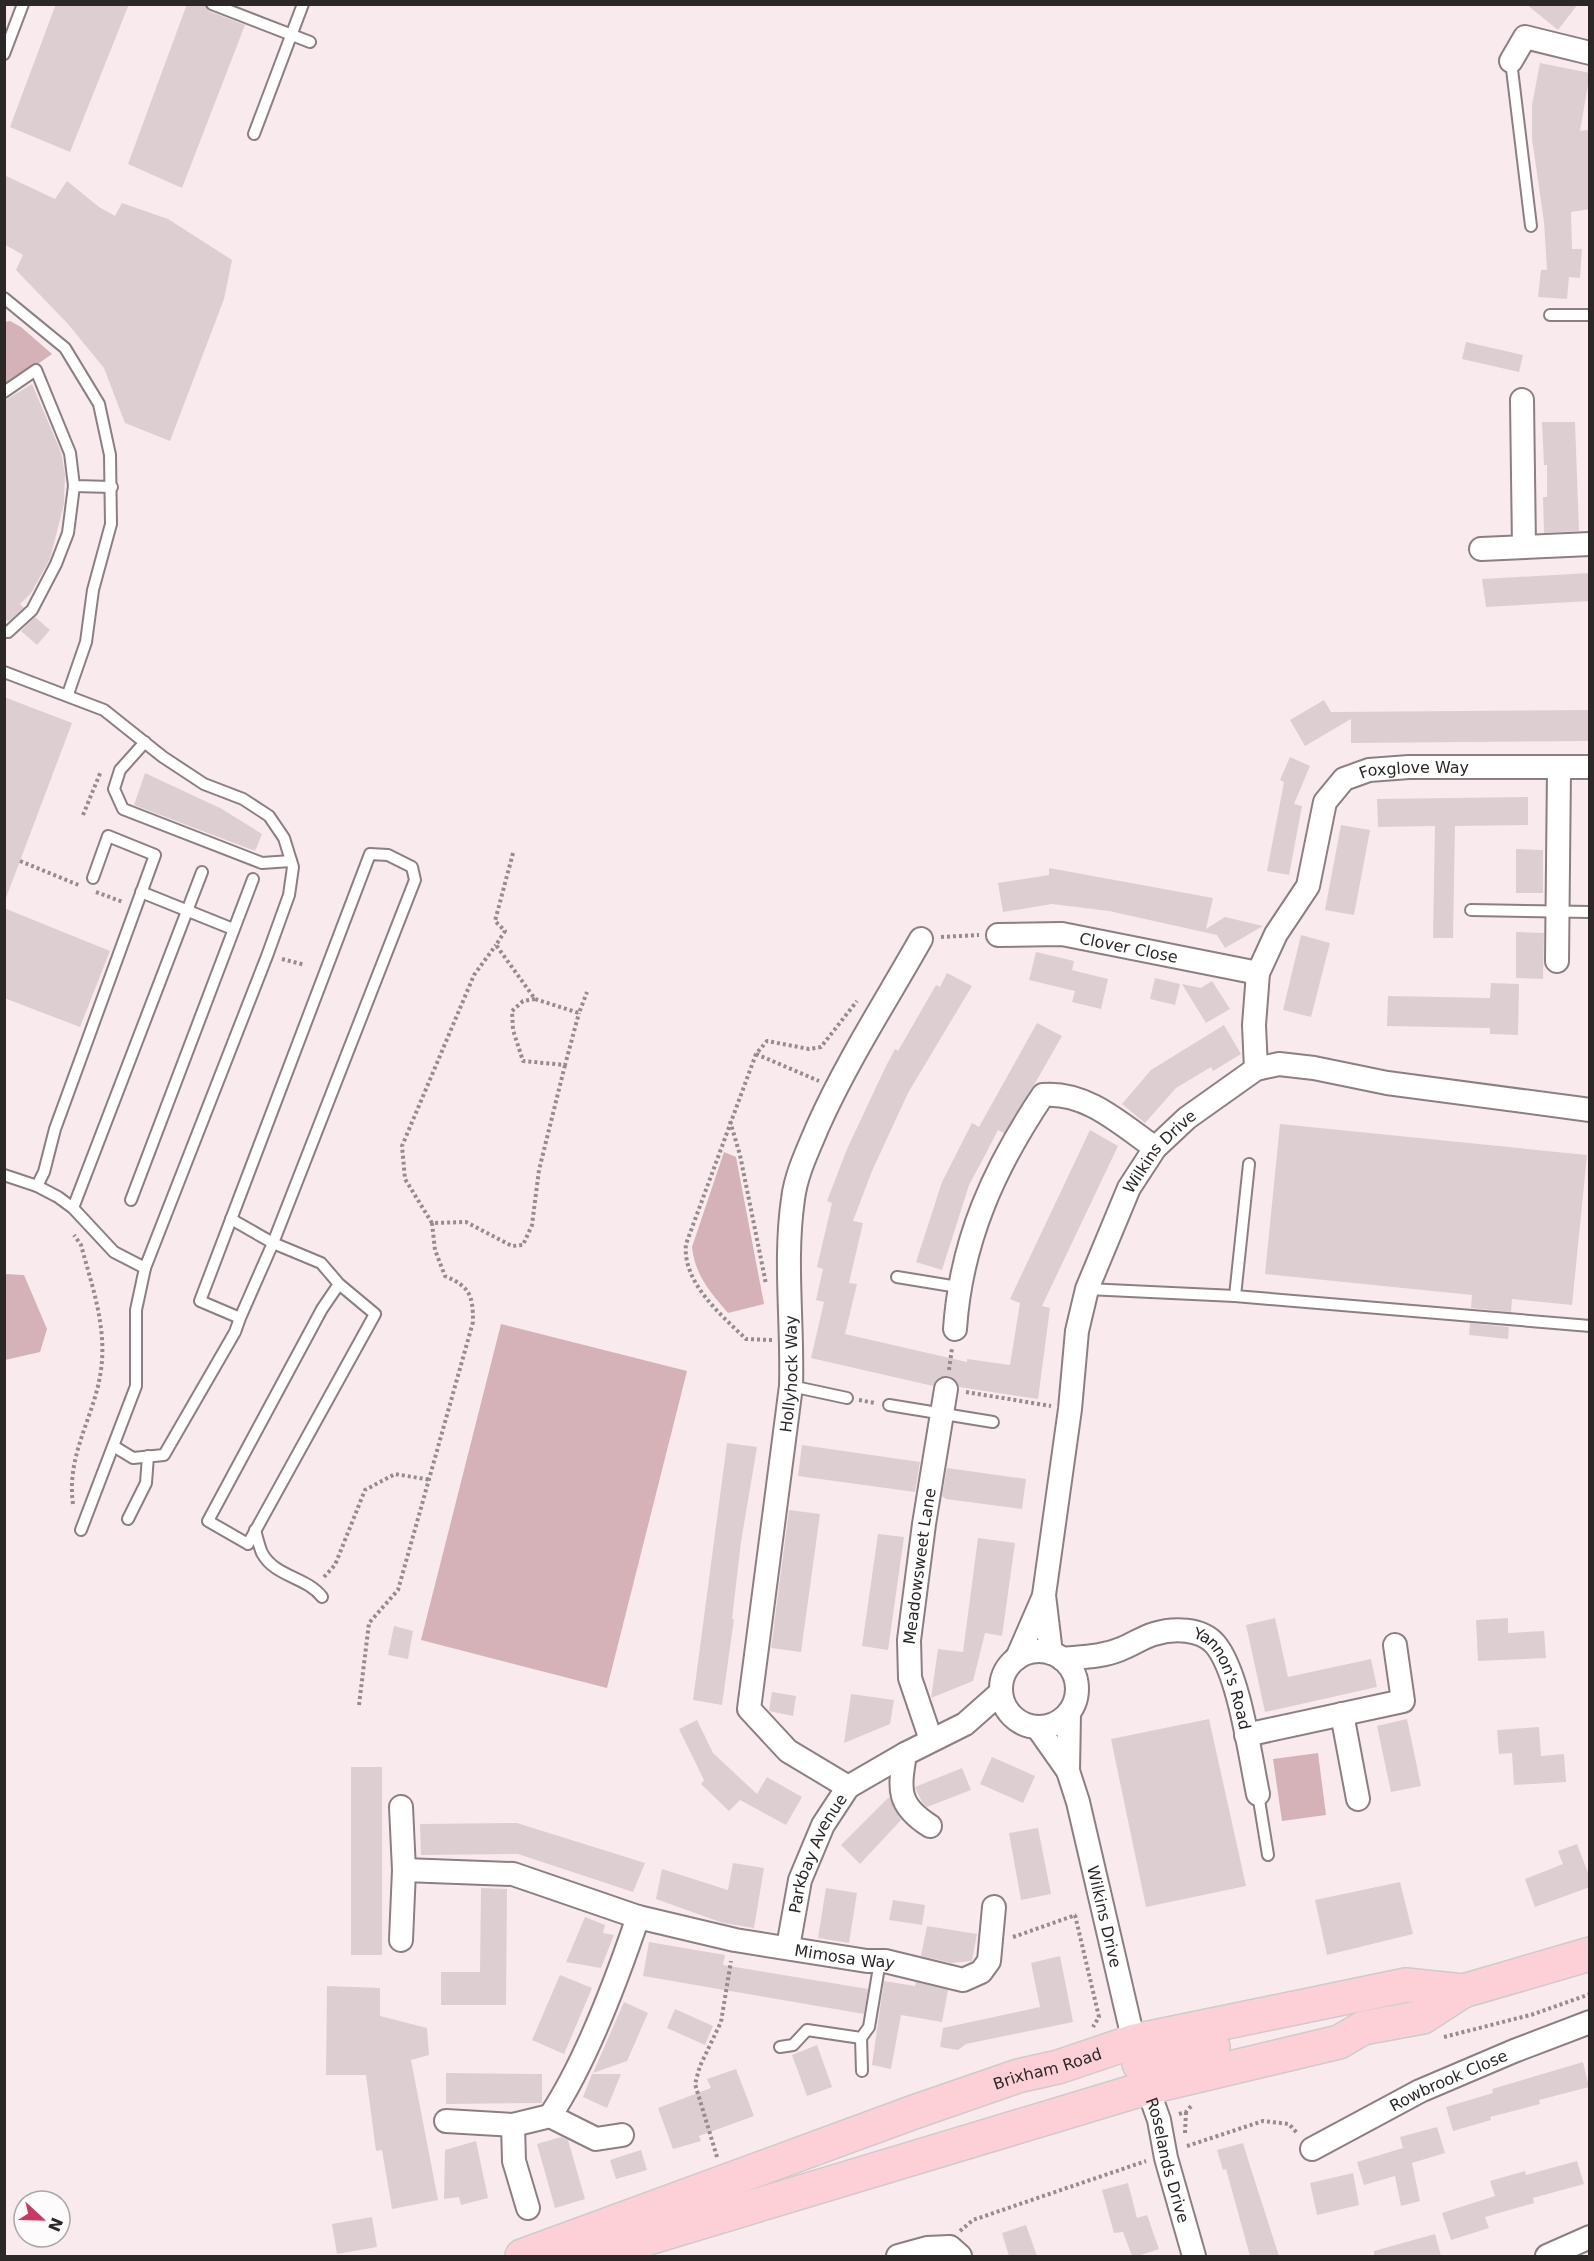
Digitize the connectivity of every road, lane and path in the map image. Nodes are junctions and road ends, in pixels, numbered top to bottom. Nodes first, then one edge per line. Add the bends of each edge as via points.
1 (22, 4) edge
2 (212, 4) edge
3 (303, 4) edge
4 (291, 35) junction
5 (310, 42) dead end
6 (1590, 53) edge
7 (4, 54) edge
8 (1511, 61) joint
9 (254, 134) dead end
10 (1531, 226) dead end
11 (4, 298) edge
12 (1550, 315) dead end
13 (1590, 315) edge
14 (4, 392) edge
15 (1522, 400) dead end
16 (74, 486) junction
17 (112, 487) junction
18 (1590, 544) edge
19 (1524, 547) junction
20 (1481, 549) dead end
21 (8, 632) dead end
22 (4, 672) edge
23 (68, 694) junction
24 (145, 742) junction
25 (1590, 767) edge
26 (1559, 769) junction
27 (513, 853) dead end
28 (291, 861) junction
29 (202, 872) dead end
30 (93, 878) dead end
31 (253, 879) dead end
32 (141, 892) junction
33 (186, 910) junction
34 (1471, 910) dead end
35 (1557, 910) junction
36 (1590, 912) edge
37 (233, 929) junction
38 (998, 935) joint
39 (921, 939) joint
40 (496, 945) junction
41 (1557, 961) dead end
42 (1258, 973) junction
43 (587, 992) dead end
44 (864, 992) dead end
45 (535, 999) junction
46 (579, 1013) junction
47 (756, 1054) junction
48 (565, 1065) junction
49 (1256, 1069) junction
50 (804, 1074) dead end
51 (1590, 1110) edge
52 (730, 1120) junction
53 (1155, 1148) junction
54 (1249, 1164) dead end
55 (4, 1175) edge
56 (37, 1186) junction
57 (131, 1200) dead end
58 (73, 1208) junction
59 (231, 1219) junction
60 (432, 1223) junction
61 (273, 1243) junction
62 (145, 1268) junction
63 (897, 1277) dead end
64 (339, 1284) junction
65 (958, 1287) junction
66 (1087, 1289) junction
67 (767, 1290) dead end
68 (1235, 1296) junction
69 (240, 1318) junction
70 (1590, 1326) edge
71 (955, 1329) joint
72 (792, 1337) junction
73 (790, 1386) junction
74 (946, 1389) junction
75 (847, 1398) joint
76 (889, 1405) joint
77 (1070, 1409) junction
78 (942, 1415) junction
79 (993, 1422) dead end
80 (115, 1447) junction
81 (148, 1456) junction
82 (430, 1480) junction
83 (128, 1519) dead end
84 (84, 1525) joint
85 (255, 1530) junction
86 (315, 1588) junction
87 (1044, 1595) junction
88 (322, 1597) dead end
89 (1395, 1644) dead end
90 (1057, 1656) junction
91 (1098, 1656) junction
92 (1017, 1658) junction
93 (1077, 1688) junction
94 (1000, 1693) junction
95 (359, 1706) dead end
96 (1070, 1713) junction
97 (1342, 1714) junction
98 (1014, 1719) junction
99 (965, 1724) junction
100 (1037, 1727) junction
101 (1246, 1735) junction
102 (931, 1740) junction
103 (905, 1754) junction
104 (1068, 1770) junction
105 (848, 1787) junction
106 (1258, 1794) joint
107 (1358, 1799) dead end
108 (401, 1807) dead end
109 (930, 1826) dead end
110 (1268, 1855) dead end
111 (405, 1870) junction
112 (1102, 1904) junction
113 (994, 1908) dead end
114 (1075, 1915) junction
115 (638, 1917) junction
116 (401, 1940) dead end
117 (735, 1940) junction
118 (993, 1945) junction
119 (788, 1947) junction
120 (1590, 1954) edge
121 (880, 1961) junction
122 (1463, 1990) junction
123 (1590, 2022) edge
124 (861, 2038) junction
125 (780, 2047) dead end
126 (1085, 2058) junction
127 (1140, 2064) junction
128 (862, 2071) dead end
129 (1186, 2112) dead end
130 (550, 2116) junction
131 (446, 2121) dead end
132 (513, 2125) junction
133 (622, 2135) dead end
134 (1312, 2149) joint
135 (1154, 2159) dead end
136 (732, 2177) junction
137 (528, 2208) dead end
138 (1590, 2237) edge
139 (955, 2252) edge
140 (522, 2256) edge
141 (590, 2256) edge
142 (898, 2256) edge
143 (1194, 2256) edge
144 (1547, 2256) edge

1 - 7 lane
2 - 4 lane
3 - 4 lane
4 - 5 lane
4 - 9 lane
6 - 8 street via 1525,37
8 - 10 lane
11 - 17 lane via 65,348 99,404
12 - 13 lane
14 - 16 lane via 36,369 70,453
15 - 19 street
16 - 17 lane
16 - 21 lane via 68,533 56,564 32,610
17 - 23 lane via 111,524 93,590 86,642
18 - 19 street
19 - 20 street
22 - 23 lane
23 - 24 lane via 104,710
24 - 28 lane via 204,784 243,799 269,816 284,838
24 - 28 lane via 120,770 114,789 123,809 262,863
25 - 26 street, Foxglove Way
26 - 35 street
26 - 42 street, Foxglove Way via 1409,767 1369,770 1344,779 1325,802 1308,886 1276,934
27 - 40 path via 495,921 505,931
28 - 62 lane via 289,895
29 - 33 lane
30 - 32 lane via 108,836 155,855
31 - 37 lane
32 - 33 lane
32 - 56 lane
33 - 37 lane
33 - 58 lane
34 - 35 lane
35 - 36 lane
35 - 41 street
37 - 57 lane
38 - 39 path
38 - 42 street, Clover Close via 1062,934
39 - 72 street, Hollyhock Way via 835,1088 802,1163 789,1234
40 - 45 path
40 - 60 path via 474,975 402,1146 405,1179
42 - 49 street
43 - 46 path
44 - 47 path via 821,1047 809,1049 767,1041
45 - 46 path
45 - 48 path via 523,1001 512,1011 513,1030 523,1061
46 - 48 path
47 - 50 path
47 - 52 path
48 - 60 path via 539,1170 532,1226 523,1245 512,1246 466,1222
49 - 51 street, Wilkins Drive via 1279,1064 1314,1068 1387,1083
49 - 53 street, Wilkins Drive via 1187,1118
52 - 67 path
52 - 72 path via 685,1254 697,1285 746,1339
53 - 65 street via 1095,1105 1057,1093 1043,1095 996,1176 972,1229
53 - 66 street, Wilkins Drive via 1129,1188
54 - 68 lane
55 - 56 lane
56 - 58 lane
58 - 62 lane via 114,1252
58 - 84 path via 67,1226 81,1245 101,1322 101,1371 76,1452 73,1486 75,1516
59 - 61 lane
59 - 61 lane via 370,854 388,855 412,867 415,880
59 - 69 lane via 200,1300
60 - 82 path via 435,1250 446,1276 463,1284 473,1300 473,1322
61 - 64 lane via 321,1263
61 - 69 lane
62 - 80 lane via 136,1310 136,1386
63 - 65 lane
64 - 85 lane via 375,1314
64 - 85 lane via 208,1521 248,1544
65 - 71 street
66 - 68 lane
66 - 77 street, Wilkins Drive via 1077,1331
68 - 70 lane
69 - 81 lane via 164,1455
71 - 74 path
72 - 73 street, Hollyhock Way
73 - 75 lane
73 - 105 street, Hollyhock Way via 749,1709 788,1751
74 - 77 path
74 - 78 street, Meadowsweet Lane
75 - 76 path
76 - 78 lane
77 - 87 street, Wilkins Drive
78 - 79 lane
78 - 102 street, Meadowsweet Lane via 909,1640 909,1678
80 - 81 lane via 133,1458
80 - 84 lane
81 - 83 lane via 146,1483
82 - 86 path via 395,1474 365,1490 335,1565
82 - 95 path via 398,1590 369,1623
85 - 86 lane via 262,1554 282,1572
86 - 88 lane
87 - 90 street, Wilkins Drive
87 - 92 street, Wilkins Drive
89 - 97 street via 1403,1701
90 - 91 street, Yannon's Road
90 - 92 street via 1037,1651
90 - 93 street, Wilkins Drive via 1074,1673
91 - 93 street
91 - 101 street, Yannon's Road via 1155,1634 1186,1630 1204,1635 1215,1644 1227,1666
92 - 94 street, Wilkins Drive via 1004,1674
93 - 96 street, Wilkins Drive
94 - 98 street via 1004,1709
94 - 99 street, Parkbay Avenue
96 - 100 street via 1060,1721
96 - 104 street, Wilkins Drive
97 - 101 street
97 - 107 street
98 - 99 street, Parkbay Avenue
98 - 100 street
99 - 102 street, Parkbay Avenue
100 - 104 street, Wilkins Drive
101 - 106 street, Yannon's Road
102 - 103 street, Parkbay Avenue
103 - 105 street, Parkbay Avenue
103 - 109 street via 900,1787 914,1815
104 - 112 street, Wilkins Drive
105 - 119 street, Parkbay Avenue via 823,1825 800,1880
106 - 110 lane
108 - 111 street
111 - 115 street, Mimosa Way via 513,1874
111 - 116 street
112 - 114 path
112 - 127 street, Wilkins Drive
113 - 118 street, Mimosa Way
114 - 118 path
114 - 126 path via 1099,2017 1091,2032 1079,2042
115 - 117 street, Mimosa Way
115 - 130 street via 565,2093
117 - 119 street, Mimosa Way
117 - 136 path via 721,2022 695,2084 717,2158
118 - 121 street, Mimosa Way via 981,1972 963,1980
119 - 121 street, Mimosa Way
120 - 122 main road, Brixham Road
121 - 124 lane via 869,2027
122 - 127 main road, Brixham Road via 1406,1985
122 - 127 main road via 1423,2018 1363,2028 1330,2019
123 - 134 street, Rowbrook Close via 1420,2091
124 - 125 lane via 807,2030 793,2045
124 - 128 lane
126 - 127 main road, Brixham Road
126 - 136 main road, Brixham Road via 1018,2076
127 - 141 main road, Brixham Road
127 - 143 street, Roselands Drive via 1159,2120
129 - 134 path via 1187,2147 1263,2121 1289,2124
130 - 132 street
130 - 133 street via 596,2139
131 - 132 street
132 - 137 street via 514,2161
135 - 139 path via 974,2220 957,2234
136 - 140 main road, Brixham Road
138 - 144 street
139 - 142 street via 927,2248

